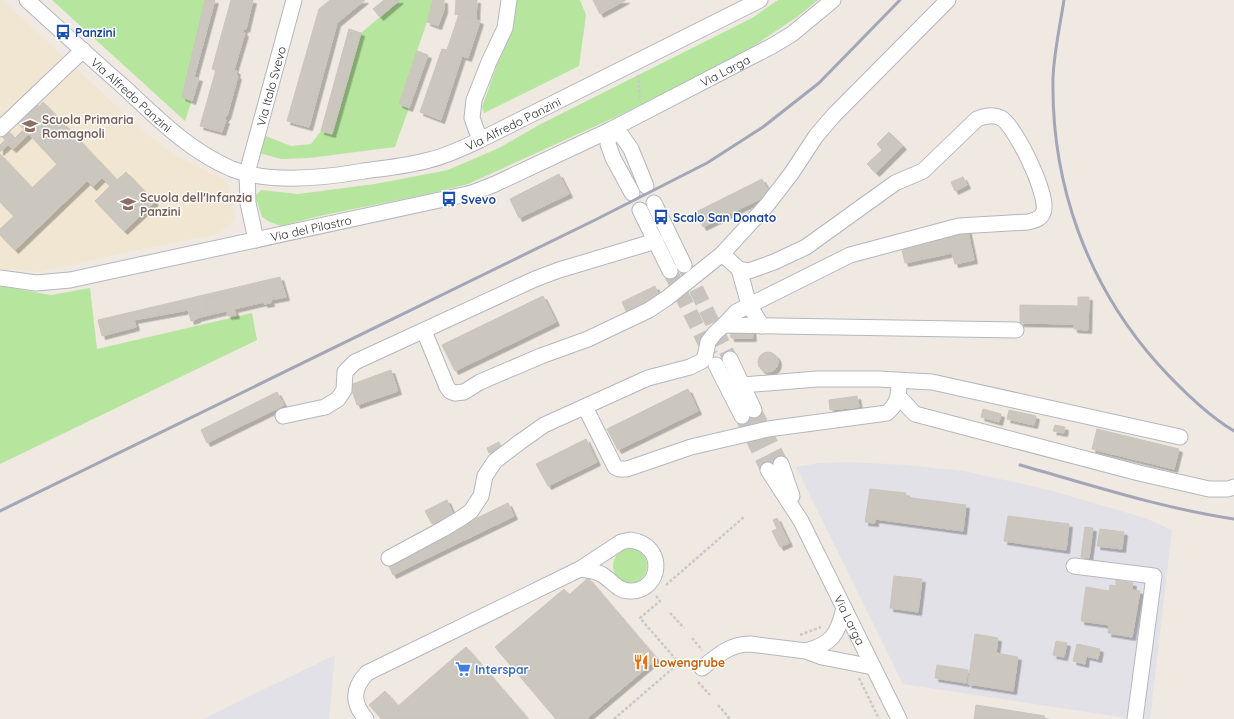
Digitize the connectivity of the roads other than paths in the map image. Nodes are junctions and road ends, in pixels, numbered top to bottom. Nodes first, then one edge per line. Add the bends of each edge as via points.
1 (28, 0) edge
2 (294, 0) edge
3 (509, 0) edge
4 (760, 0) edge
5 (833, 0) edge
6 (948, 0) edge
7 (83, 50) junction
8 (0, 129) edge
9 (610, 130) junction
10 (480, 140) junction
11 (247, 172) junction
12 (646, 186) dead end
13 (632, 193) dead end
14 (654, 203) dead end
15 (640, 210) dead end
16 (253, 240) junction
17 (656, 241) junction
18 (722, 254) junction
19 (684, 265) tunnel mouth
20 (739, 269) junction
21 (670, 271) tunnel mouth
22 (0, 278) edge
23 (749, 306) junction
24 (724, 325) junction
25 (762, 326) junction
26 (1016, 330) dead end
27 (424, 331) junction
28 (730, 359) tunnel mouth
29 (716, 365) tunnel mouth
30 (899, 381) junction
31 (743, 385) junction
32 (899, 397) junction
33 (585, 407) junction
34 (283, 416) dead end
35 (1180, 437) dead end
36 (775, 467) tunnel mouth
37 (1234, 487) edge
38 (389, 558) dead end
39 (1074, 566) dead end
40 (580, 569) junction
41 (844, 608) junction
42 (806, 651) junction
43 (873, 667) junction
44 (700, 674) road end
45 (366, 719) edge
46 (899, 719) edge
47 (1135, 719) edge

1 - 7 street, Via Alfredo Panzini
2 - 11 street, Via Italo Svevo
3 - 10 street via 505,28 474,100 472,118
4 - 10 street, Via Alfredo Panzini
5 - 9 street, Via Larga via 792,34 772,46
6 - 18 street via 830,120 803,153 791,174 767,205
7 - 8 street
7 - 11 street, Via Alfredo Panzini via 151,112 199,151 232,169
9 - 12 street via 622,136 631,149
9 - 13 street via 608,144
9 - 16 street, Via del Pilastro via 472,193
10 - 11 street, Via Alfredo Panzini via 428,161 320,178 283,178
11 - 16 street
14 - 19 street
15 - 17 street
16 - 22 street, Via del Pilastro via 53,282 36,283
17 - 21 street
17 - 27 street via 547,274
18 - 20 street
18 - 27 street via 649,310 588,339 480,382 464,392 455,393 447,387
20 - 23 street
20 - 23 street via 749,271 806,247 896,183 923,171 977,119 985,116 1002,118 1018,139 1036,173 1044,205 1044,212 1039,219 1028,222 959,226 850,255
23 - 24 street via 736,312
23 - 25 street
24 - 25 street
24 - 33 street via 708,342 702,361 690,367 648,378
25 - 26 street
27 - 34 street via 355,362 345,372 344,390 338,399 325,406
28 - 31 street
29 - 31 street via 748,413
30 - 31 street via 818,379
30 - 32 street
30 - 35 street via 932,382
32 - 33 street via 887,414 768,429 691,447 627,469 615,466
32 - 37 street via 915,414 1155,477 1209,489
33 - 38 street via 544,426 495,461 485,476 481,496 463,518
36 - 41 street, Via Larga
39 - 47 street via 1154,576
40 - 40 street via 601,574 622,590 640,590 653,578 656,560 646,545 630,540 621,542
40 - 45 street via 367,673 360,680 356,694 357,706
41 - 42 street via 833,637
41 - 43 street, Via Larga
42 - 43 street via 822,657
42 - 44 street via 741,644 728,649
43 - 46 street, Via Larga

